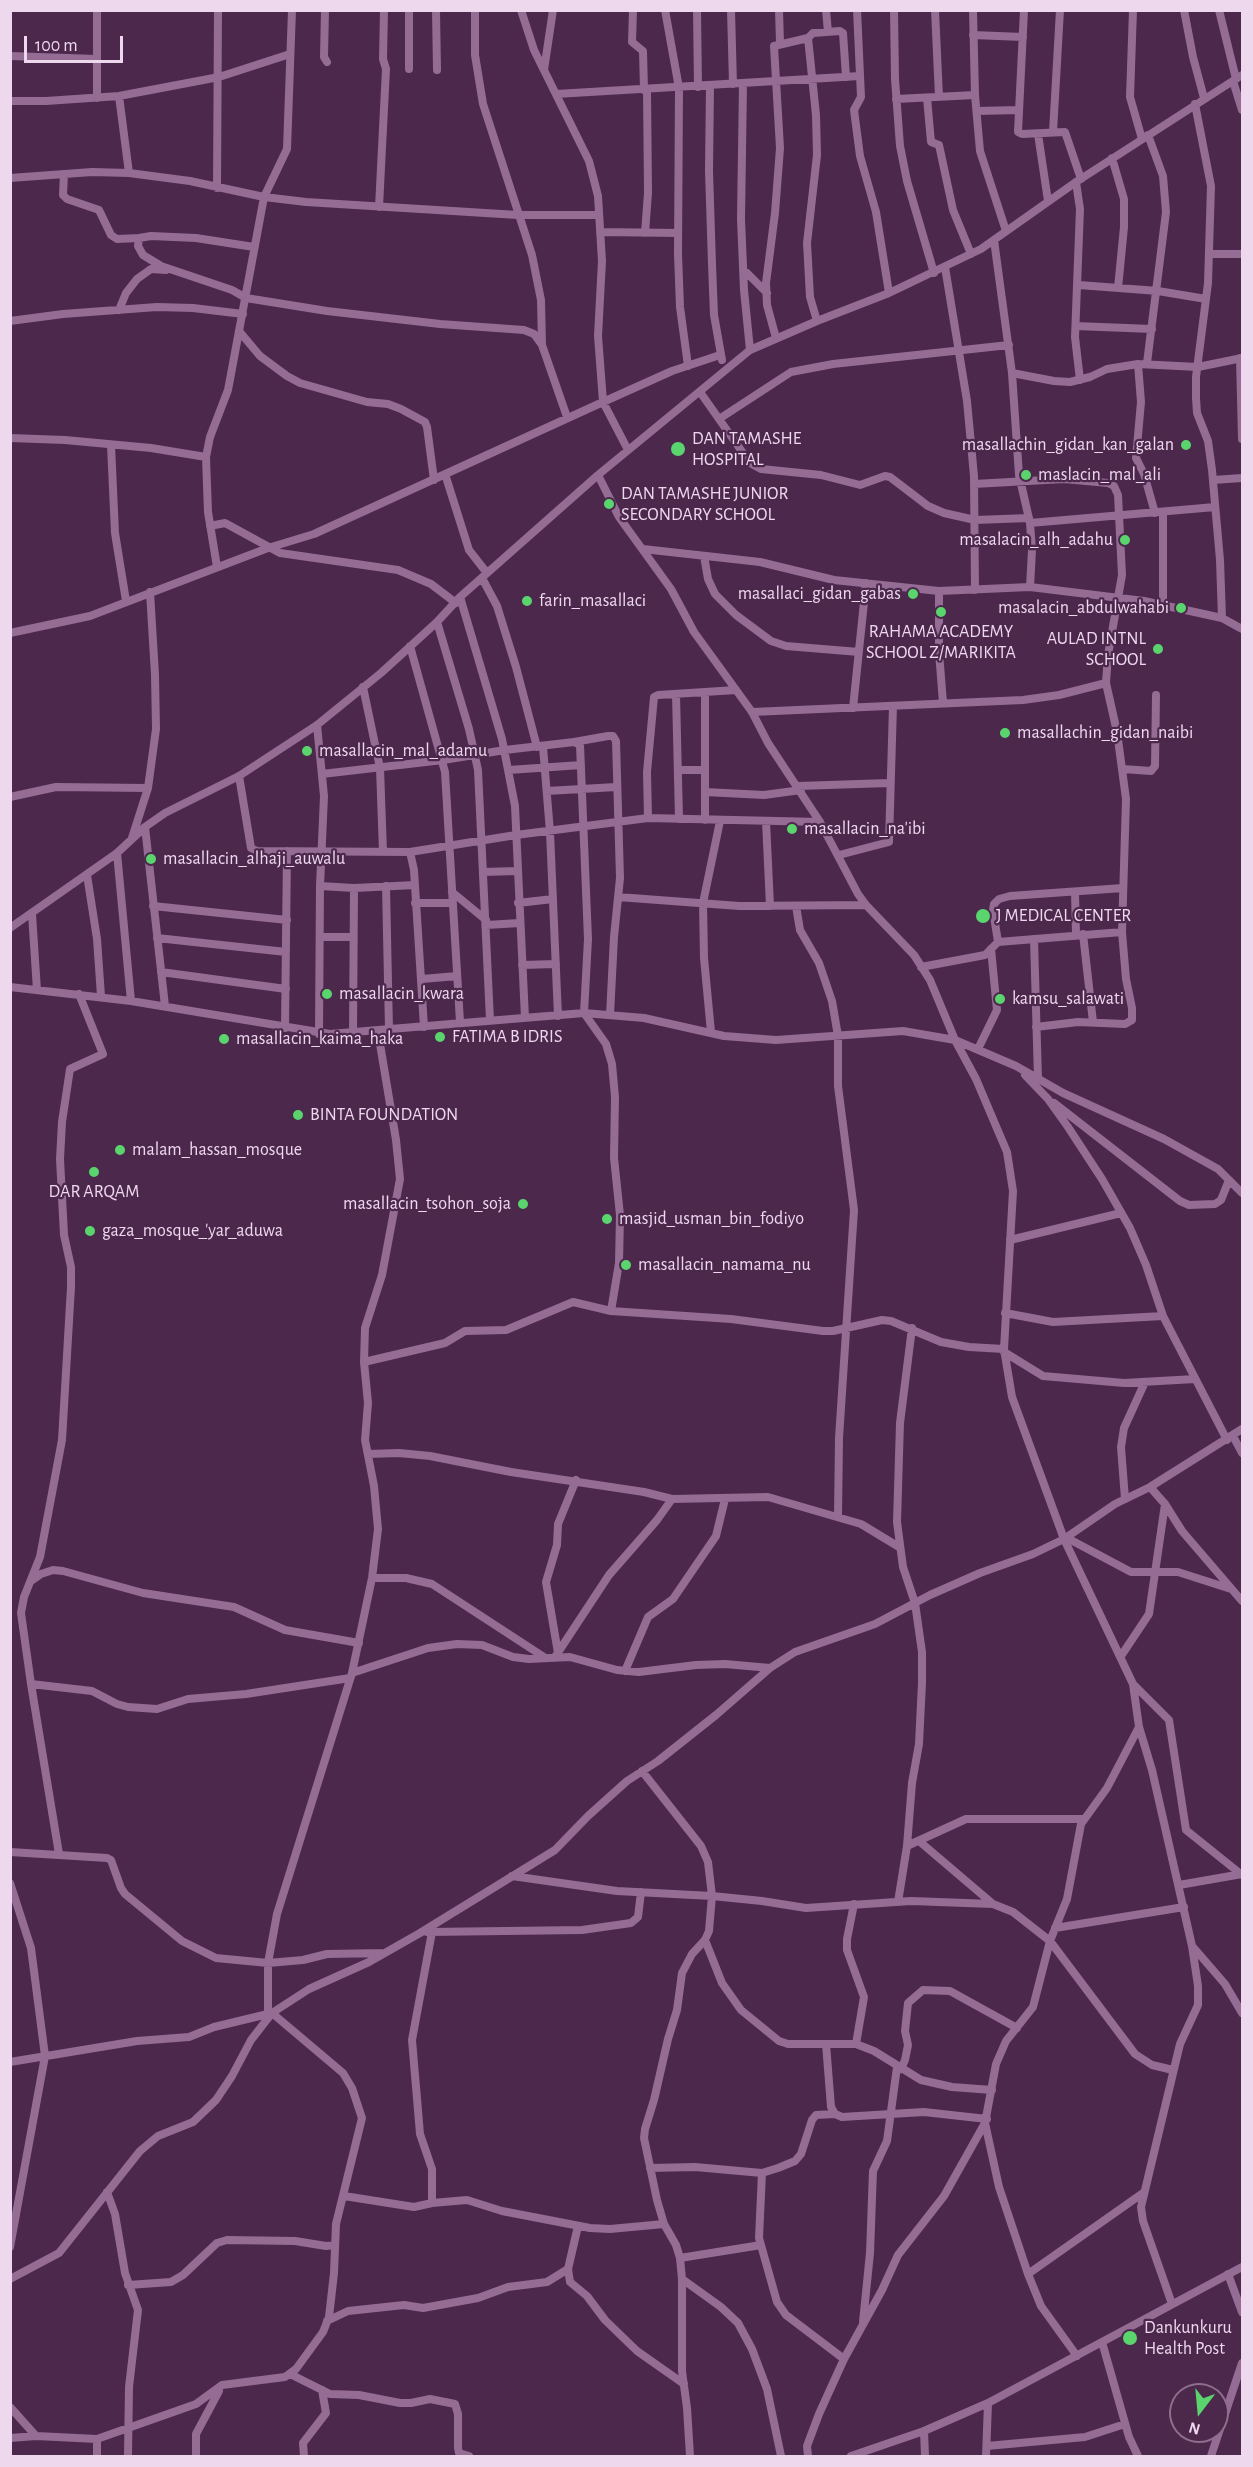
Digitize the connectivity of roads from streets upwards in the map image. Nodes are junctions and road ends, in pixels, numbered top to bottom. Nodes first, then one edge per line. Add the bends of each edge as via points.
1 (97, 10) edge
2 (218, 10) edge
3 (292, 10) edge
4 (325, 10) edge
5 (384, 10) edge
6 (409, 10) edge
7 (436, 10) edge
8 (475, 10) edge
9 (521, 10) edge
10 (553, 10) edge
11 (633, 10) edge
12 (665, 10) edge
13 (697, 10) edge
14 (731, 10) edge
15 (779, 10) edge
16 (826, 10) edge
17 (857, 10) edge
18 (894, 10) edge
19 (935, 10) edge
20 (974, 10) edge
21 (1024, 10) edge
22 (1060, 10) edge
23 (1133, 10) edge
24 (1184, 10) edge
25 (1219, 10) edge
26 (828, 32) junction
27 (974, 35) junction
28 (1023, 37) junction
29 (808, 38) junction
30 (780, 44) junction
31 (290, 54) junction
32 (10, 56) edge
33 (97, 59) junction
34 (327, 62) dead end
35 (409, 69) dead end
36 (438, 70) dead end
37 (544, 70) junction
38 (860, 76) junction
39 (219, 77) junction
40 (846, 77) junction
41 (812, 78) junction
42 (1237, 78) edge
43 (778, 83) junction
44 (733, 84) junction
45 (743, 84) junction
46 (710, 86) junction
47 (698, 87) junction
48 (679, 88) junction
49 (645, 90) junction
50 (556, 94) junction
51 (975, 95) junction
52 (119, 96) junction
53 (939, 97) junction
54 (97, 98) junction
55 (927, 98) junction
56 (1204, 98) junction
57 (896, 99) junction
58 (10, 101) edge
59 (1195, 104) junction
60 (1018, 110) junction
61 (1242, 110) edge
62 (976, 111) junction
63 (1053, 132) junction
64 (1038, 134) junction
65 (1145, 137) junction
66 (1112, 158) junction
67 (129, 173) junction
68 (64, 174) junction
69 (10, 178) edge
70 (1078, 180) junction
71 (217, 188) junction
72 (264, 197) junction
73 (1048, 201) junction
74 (379, 207) junction
75 (518, 215) junction
76 (599, 215) junction
77 (1006, 231) junction
78 (600, 232) junction
79 (645, 233) junction
80 (678, 233) junction
81 (139, 238) junction
82 (994, 240) junction
83 (254, 247) junction
84 (971, 254) junction
85 (1209, 254) junction
86 (1242, 254) edge
87 (945, 267) junction
88 (171, 270) junction
89 (747, 273) dead end
90 (934, 273) junction
91 (1079, 285) junction
92 (1118, 288) junction
93 (1158, 291) junction
94 (766, 293) junction
95 (889, 293) junction
96 (246, 298) junction
97 (1206, 299) junction
98 (119, 310) junction
99 (243, 314) junction
100 (10, 321) edge
101 (817, 321) junction
102 (1076, 326) junction
103 (1152, 329) junction
104 (239, 331) junction
105 (776, 338) junction
106 (542, 345) junction
107 (1009, 345) junction
108 (750, 350) junction
109 (958, 351) junction
110 (720, 355) junction
111 (1241, 358) edge
112 (1143, 363) junction
113 (688, 366) junction
114 (1198, 367) junction
115 (724, 369) junction
116 (1012, 373) junction
117 (1080, 381) junction
118 (1241, 382) edge
119 (700, 392) junction
120 (603, 402) junction
121 (567, 417) junction
122 (719, 419) junction
123 (10, 438) edge
124 (1242, 439) edge
125 (111, 445) junction
126 (628, 450) junction
127 (206, 458) junction
128 (445, 474) junction
129 (598, 475) junction
130 (1242, 478) edge
131 (434, 480) junction
132 (1020, 480) junction
133 (1213, 480) junction
134 (974, 484) junction
135 (1215, 507) junction
136 (1159, 512) junction
137 (1119, 516) junction
138 (975, 520) junction
139 (1029, 521) junction
140 (210, 526) junction
141 (268, 548) junction
142 (643, 549) junction
143 (704, 556) junction
144 (217, 567) junction
145 (484, 576) junction
146 (866, 583) junction
147 (1030, 587) junction
148 (975, 590) junction
149 (939, 591) junction
150 (150, 592) junction
151 (1119, 598) junction
152 (458, 600) junction
153 (126, 601) junction
154 (1163, 604) junction
155 (1222, 618) junction
156 (436, 622) junction
157 (1242, 629) edge
158 (10, 633) edge
159 (410, 646) junction
160 (859, 652) junction
161 (1106, 682) junction
162 (363, 687) junction
163 (736, 690) junction
164 (705, 692) junction
165 (676, 694) junction
166 (1156, 694) dead end
167 (943, 703) junction
168 (893, 706) junction
169 (853, 708) junction
170 (752, 712) junction
171 (317, 725) junction
172 (574, 742) junction
173 (540, 747) junction
174 (505, 750) junction
175 (475, 755) junction
176 (443, 760) junction
177 (581, 765) junction
178 (545, 766) junction
179 (380, 768) junction
180 (1123, 769) junction
181 (509, 770) junction
182 (678, 770) junction
183 (705, 770) junction
184 (322, 774) junction
185 (240, 776) junction
186 (890, 783) junction
187 (616, 787) junction
188 (148, 788) junction
189 (582, 788) junction
190 (799, 788) junction
191 (547, 791) junction
192 (705, 792) junction
193 (10, 797) edge
194 (648, 818) junction
195 (678, 819) junction
196 (705, 820) junction
197 (618, 821) junction
198 (720, 821) junction
199 (766, 821) junction
200 (820, 822) junction
201 (145, 827) junction
202 (585, 827) junction
203 (550, 832) junction
204 (516, 835) junction
205 (132, 839) junction
206 (482, 840) junction
207 (448, 845) junction
208 (287, 851) junction
209 (321, 852) junction
210 (382, 852) junction
211 (410, 852) junction
212 (117, 853) junction
213 (839, 855) junction
214 (518, 871) junction
215 (483, 872) junction
216 (87, 875) junction
217 (415, 885) junction
218 (320, 886) junction
219 (386, 886) junction
220 (354, 888) junction
221 (1123, 888) junction
222 (452, 892) junction
223 (1075, 892) junction
224 (618, 897) junction
225 (553, 899) junction
226 (416, 903) junction
227 (452, 903) junction
228 (518, 903) junction
229 (703, 903) junction
230 (866, 905) junction
231 (153, 906) junction
232 (770, 906) junction
233 (796, 906) junction
234 (32, 914) junction
235 (286, 920) junction
236 (486, 922) junction
237 (520, 923) junction
238 (10, 928) edge
239 (1122, 932) junction
240 (1079, 934) junction
241 (320, 937) junction
242 (353, 937) junction
243 (157, 938) junction
244 (1034, 939) junction
245 (998, 942) junction
246 (991, 949) junction
247 (286, 951) junction
248 (556, 964) junction
249 (522, 966) junction
250 (921, 967) junction
251 (161, 972) junction
252 (457, 976) junction
253 (422, 979) junction
254 (10, 987) edge
255 (286, 989) junction
256 (37, 990) junction
257 (79, 994) junction
258 (100, 996) junction
259 (131, 1001) junction
260 (165, 1006) junction
261 (584, 1013) junction
262 (610, 1015) junction
263 (558, 1016) junction
264 (525, 1018) junction
265 (490, 1020) junction
266 (460, 1022) junction
267 (1093, 1022) junction
268 (424, 1027) junction
269 (1036, 1027) junction
270 (285, 1028) junction
271 (389, 1030) junction
272 (378, 1032) junction
273 (711, 1032) junction
274 (354, 1033) junction
275 (319, 1034) junction
276 (838, 1036) junction
277 (956, 1040) junction
278 (978, 1049) junction
279 (1016, 1066) junction
280 (1038, 1078) junction
281 (1048, 1099) junction
282 (1229, 1180) junction
283 (1242, 1192) edge
284 (1121, 1213) junction
285 (1010, 1240) junction
286 (611, 1311) junction
287 (1005, 1313) junction
288 (1163, 1316) junction
289 (846, 1327) junction
290 (912, 1328) junction
291 (1004, 1350) junction
292 (364, 1362) junction
293 (1195, 1379) junction
294 (1145, 1382) junction
295 (1242, 1429) edge
296 (1230, 1438) junction
297 (1242, 1453) edge
298 (368, 1454) junction
299 (576, 1480) junction
300 (1150, 1487) junction
301 (672, 1499) junction
302 (724, 1499) junction
303 (1125, 1499) junction
304 (1165, 1504) junction
305 (838, 1516) junction
306 (1066, 1538) junction
307 (899, 1547) junction
308 (1155, 1573) junction
309 (372, 1578) junction
310 (30, 1582) junction
311 (1231, 1589) junction
312 (1242, 1601) edge
313 (915, 1603) junction
314 (359, 1643) junction
315 (557, 1655) junction
316 (1121, 1656) junction
317 (544, 1657) junction
318 (770, 1668) junction
319 (625, 1671) junction
320 (351, 1675) junction
321 (30, 1684) junction
322 (1133, 1684) junction
323 (1138, 1727) junction
324 (642, 1771) junction
325 (1084, 1819) junction
326 (919, 1841) junction
327 (907, 1846) junction
328 (10, 1852) edge
329 (59, 1854) junction
330 (1242, 1874) edge
331 (512, 1876) junction
332 (10, 1883) edge
333 (1179, 1885) junction
334 (641, 1892) junction
335 (712, 1896) junction
336 (897, 1902) junction
337 (854, 1904) junction
338 (993, 1904) junction
339 (1184, 1907) junction
340 (1055, 1928) junction
341 (432, 1932) junction
342 (420, 1933) junction
343 (705, 1940) junction
344 (1050, 1941) junction
345 (1192, 1946) junction
346 (385, 1953) junction
347 (268, 1963) junction
348 (270, 2013) junction
349 (1242, 2013) edge
350 (1017, 2028) junction
351 (826, 2044) junction
352 (856, 2044) junction
353 (45, 2056) junction
354 (10, 2062) edge
355 (899, 2068) junction
356 (1173, 2070) junction
357 (992, 2090) junction
358 (835, 2114) junction
359 (892, 2114) junction
360 (986, 2121) junction
361 (650, 2168) junction
362 (762, 2173) junction
363 (107, 2192) junction
364 (1143, 2193) junction
365 (344, 2196) junction
366 (432, 2203) junction
367 (664, 2224) junction
368 (578, 2226) junction
369 (335, 2245) junction
370 (761, 2245) junction
371 (10, 2247) edge
372 (680, 2258) junction
373 (1242, 2267) edge
374 (568, 2269) junction
375 (1028, 2274) junction
376 (1228, 2274) junction
377 (10, 2279) edge
378 (682, 2279) junction
379 (128, 2285) junction
380 (1172, 2304) junction
381 (1242, 2312) edge
382 (327, 2321) junction
383 (862, 2325) junction
384 (1102, 2342) junction
385 (1077, 2356) junction
386 (844, 2359) junction
387 (1242, 2363) edge
388 (290, 2374) junction
389 (684, 2384) junction
390 (222, 2385) junction
391 (322, 2390) junction
392 (988, 2403) junction
393 (10, 2407) edge
394 (1125, 2424) junction
395 (129, 2429) junction
396 (924, 2431) junction
397 (36, 2436) junction
398 (10, 2438) edge
399 (97, 2439) junction
400 (987, 2446) junction
401 (98, 2457) edge
402 (128, 2457) edge
403 (196, 2457) edge
404 (304, 2457) edge
405 (469, 2457) edge
406 (690, 2457) edge
407 (781, 2457) edge
408 (808, 2457) edge
409 (851, 2457) edge
410 (925, 2457) edge
411 (986, 2457) edge
412 (1138, 2457) edge
413 (1211, 2457) edge

1 - 33 street
2 - 39 street
3 - 31 street
4 - 34 street
5 - 74 street via 386,69
6 - 35 street
7 - 36 street
8 - 75 street via 475,55 483,104
9 - 37 street
10 - 37 street
11 - 49 street via 632,42 643,51
12 - 48 street
13 - 47 street
14 - 44 street
15 - 30 street
16 - 26 street
17 - 38 street
18 - 57 street
19 - 53 street
20 - 27 street
21 - 28 street
22 - 63 street
23 - 65 street via 1130,97
24 - 56 street
25 - 42 street
26 - 29 street via 813,33
26 - 40 street via 843,33
27 - 28 street
27 - 51 street
28 - 60 street
29 - 30 street
29 - 41 street
30 - 43 street via 774,48
31 - 39 street
31 - 72 street via 287,149
32 - 33 street
33 - 54 street
37 - 50 street
38 - 40 street
38 - 95 street via 861,100 854,110 856,134 876,212
39 - 52 street
39 - 71 street
40 - 41 street
41 - 43 street
41 - 101 street via 817,155 807,243 810,297
42 - 56 street
42 - 61 street
43 - 45 street
43 - 94 street via 779,171
44 - 45 street
44 - 46 street
45 - 108 street via 741,219
46 - 47 street
46 - 110 street via 714,315
47 - 48 street
48 - 49 street
48 - 80 street
49 - 50 street
49 - 79 street
50 - 76 street via 590,161
51 - 53 street
51 - 62 street
52 - 54 street
52 - 67 street
53 - 55 street
54 - 58 street
55 - 57 street
55 - 84 street via 931,139 939,146 952,210
56 - 59 street
57 - 90 street via 907,181
59 - 65 street
59 - 85 street via 1210,186
60 - 62 street
60 - 64 street via 1018,132
62 - 77 street via 980,151
63 - 64 street
63 - 70 street via 1067,133
64 - 73 street
65 - 66 street
65 - 93 street via 1163,176 1166,193
66 - 70 street
66 - 92 street via 1124,200
67 - 68 street
67 - 71 street
68 - 69 street
68 - 81 street via 63,195 67,199 99,210 117,239
70 - 73 street
70 - 91 street
71 - 72 street
72 - 74 street
72 - 83 street
73 - 77 street
74 - 75 street
75 - 76 street
75 - 106 street via 532,255 541,300
76 - 78 street
77 - 82 street
78 - 79 street
78 - 120 street via 598,336
79 - 80 street
80 - 113 street via 680,307
81 - 83 street via 196,238
81 - 88 street via 143,255
82 - 84 street
82 - 107 street
83 - 96 street
84 - 87 street
85 - 86 street
85 - 97 street
87 - 90 street
87 - 109 street
88 - 96 street via 223,286
88 - 98 street via 151,269 137,279
89 - 94 street
90 - 95 street
91 - 92 street
91 - 102 street
92 - 93 street
93 - 97 street
93 - 103 street
94 - 105 street
95 - 101 street
96 - 99 street
96 - 106 street via 327,311 524,330 534,334
97 - 114 street
98 - 99 street via 193,308
98 - 100 street
99 - 104 street
101 - 105 street
102 - 103 street
102 - 117 street
103 - 112 street
104 - 127 street via 228,390
104 - 131 street via 260,356 300,383 387,404 425,423
105 - 108 street
106 - 121 street
107 - 109 street
107 - 116 street
108 - 115 street
109 - 122 street via 790,372
109 - 134 street via 967,400
110 - 113 street
110 - 115 street
111 - 114 street
111 - 118 street
112 - 114 street
112 - 117 street via 1107,369
112 - 136 street via 1136,458
113 - 120 street
114 - 133 street via 1197,413 1208,441
115 - 119 street
116 - 117 street via 1053,381
116 - 132 street
118 - 124 street
119 - 122 street
119 - 126 street
120 - 121 street
120 - 126 street
121 - 128 street
122 - 138 street via 750,463 761,469 821,475 861,485 890,477 928,506
123 - 125 street
125 - 127 street
125 - 153 street via 116,533
126 - 129 street
127 - 140 street
128 - 131 street
128 - 145 street via 469,550
129 - 142 street via 619,517
129 - 145 street
130 - 133 street
131 - 141 street via 314,534
132 - 134 street
132 - 137 street via 1108,483 1116,489
132 - 139 street
133 - 135 street
134 - 138 street
135 - 136 street
135 - 155 street
136 - 137 street
136 - 154 street
137 - 139 street
137 - 151 street
138 - 139 street
138 - 148 street
139 - 147 street
140 - 141 street via 225,523
140 - 144 street
141 - 144 street
141 - 152 street via 398,570
142 - 143 street
142 - 163 street via 694,632
143 - 146 street via 760,562
143 - 160 street via 715,594 771,641 786,646
144 - 150 street
145 - 152 street
145 - 173 street via 497,606
146 - 149 street
146 - 160 street
147 - 148 street
147 - 151 street
148 - 149 street
149 - 167 street
150 - 153 street
150 - 188 street via 156,729
151 - 154 street
151 - 161 street
152 - 156 street
152 - 174 street
153 - 158 street via 90,616
154 - 155 street
155 - 157 street
156 - 159 street
156 - 175 street
159 - 162 street
159 - 176 street
160 - 169 street
161 - 167 street via 1023,700
161 - 180 street
162 - 171 street
162 - 179 street
163 - 164 street
163 - 170 street
164 - 165 street
164 - 183 street
165 - 182 street
165 - 194 street via 658,694 653,702
166 - 180 street via 1155,766 1151,771
167 - 168 street
168 - 169 street
168 - 186 street
169 - 170 street
170 - 190 street
171 - 184 street
171 - 185 street
172 - 173 street
172 - 177 street via 579,745
172 - 187 street via 615,738
173 - 174 street
173 - 178 street
174 - 175 street
174 - 181 street
175 - 176 street
175 - 206 street
176 - 179 street
176 - 207 street
177 - 178 street
177 - 189 street
178 - 181 street
178 - 191 street
179 - 184 street
179 - 210 street
180 - 221 street
181 - 204 street
182 - 183 street
182 - 195 street
183 - 192 street
184 - 209 street
185 - 201 street via 196,796
185 - 208 street via 251,848
186 - 190 street
186 - 213 street via 890,842
187 - 189 street
187 - 197 street
188 - 193 street via 56,787
188 - 205 street
189 - 191 street
189 - 202 street
190 - 192 street via 764,795
190 - 200 street
191 - 203 street
192 - 196 street
194 - 195 street
194 - 197 street
195 - 196 street
196 - 198 street
197 - 202 street
197 - 224 street
198 - 199 street
198 - 229 street
199 - 200 street
199 - 232 street
200 - 213 street
201 - 205 street
201 - 231 street
202 - 203 street
202 - 261 street via 588,939
203 - 204 street
203 - 225 street
204 - 206 street
204 - 214 street
205 - 212 street
206 - 207 street
206 - 215 street
207 - 211 street
207 - 222 street
208 - 209 street
208 - 235 street
209 - 210 street
209 - 218 street
210 - 211 street
211 - 217 street
212 - 216 street
212 - 259 street
213 - 230 street
214 - 215 street
214 - 228 street
215 - 236 street
216 - 234 street
216 - 258 street via 97,939
217 - 219 street
217 - 226 street
218 - 220 street
218 - 241 street
219 - 220 street
219 - 271 street
220 - 242 street
221 - 223 street
221 - 239 street
222 - 227 street
222 - 236 street
223 - 240 street
223 - 245 street via 999,899 993,910
224 - 229 street
224 - 262 street
225 - 228 street
225 - 248 street
226 - 227 street
226 - 253 street
227 - 252 street
228 - 237 street
229 - 232 street
229 - 273 street
230 - 233 street
230 - 250 street
231 - 235 street
231 - 243 street
232 - 233 street
233 - 276 street via 800,930 819,963 832,1001
234 - 238 street
234 - 256 street
235 - 247 street
236 - 237 street
236 - 265 street
237 - 249 street
239 - 240 street
239 - 267 street via 1132,1020 1125,1024
240 - 244 street
240 - 267 street
241 - 242 street
241 - 275 street
242 - 274 street
243 - 247 street
243 - 251 street
244 - 245 street
244 - 269 street
245 - 246 street
246 - 250 street via 985,955
246 - 278 street via 997,1010
247 - 255 street
248 - 249 street
248 - 263 street
249 - 264 street
250 - 277 street
251 - 255 street
251 - 260 street
252 - 253 street
252 - 266 street
253 - 268 street
254 - 256 street
255 - 270 street
256 - 257 street
257 - 258 street
257 - 310 street via 103,1054 70,1069 62,1122 64,1235 71,1267 62,1440 40,1557
258 - 259 street
259 - 260 street
260 - 270 street
261 - 262 street
261 - 263 street
261 - 286 street via 606,1044 614,1083 614,1158 620,1215 619,1263
262 - 273 street
263 - 264 street
264 - 265 street
265 - 266 street
266 - 268 street
267 - 269 street
268 - 271 street
269 - 280 street
270 - 275 street
271 - 272 street
272 - 274 street
272 - 292 street via 400,1179 382,1275 365,1328
273 - 276 street via 776,1040
274 - 275 street
276 - 277 street via 882,1030
276 - 289 street via 838,1086 854,1210
277 - 278 street
277 - 285 street via 1007,1152 1013,1191
278 - 279 street
279 - 280 street
279 - 281 street
280 - 282 street via 1164,1139 1218,1169
281 - 282 street via 1180,1201 1189,1205 1215,1204 1221,1200
281 - 284 street
282 - 283 street
284 - 285 street
284 - 288 street via 1146,1265
285 - 287 street
286 - 289 street via 731,1319 823,1331
286 - 292 street via 573,1302 506,1330 465,1331 445,1343
287 - 288 street via 1053,1322
287 - 291 street
288 - 293 street
289 - 290 street via 882,1320
289 - 305 street
290 - 291 street via 941,1342
290 - 307 street via 900,1423
291 - 294 street via 1043,1376
291 - 306 street via 1012,1397
292 - 298 street
293 - 294 street
293 - 296 street
294 - 303 street via 1124,1428 1121,1447
295 - 296 street
296 - 297 street
296 - 300 street
298 - 299 street via 430,1456
298 - 309 street via 378,1529
299 - 301 street
299 - 315 street via 558,1524 557,1545 546,1582
300 - 303 street
300 - 304 street
301 - 302 street
301 - 315 street via 609,1575
302 - 305 street via 768,1497
302 - 319 street via 716,1536 673,1599 648,1617
303 - 306 street
304 - 308 street
304 - 311 street via 1182,1531
305 - 307 street via 861,1524
306 - 308 street via 1131,1572
306 - 313 street
306 - 316 street
307 - 313 street
308 - 311 street via 1178,1572
308 - 316 street via 1149,1614
309 - 314 street
309 - 317 street via 406,1578 432,1584
310 - 314 street via 53,1570 63,1571 143,1593 234,1607 285,1630
310 - 321 street via 21,1613
311 - 312 street
313 - 318 street via 875,1624 795,1652
313 - 327 street via 922,1683
314 - 320 street
315 - 317 street
315 - 319 street
316 - 322 street
317 - 320 street via 513,1657 482,1645 457,1644 428,1648
318 - 319 street via 725,1664
318 - 324 street
320 - 321 street via 246,1694 188,1699 158,1708 128,1707 92,1691
320 - 347 street via 277,1914
321 - 329 street
322 - 323 street
322 - 330 street via 1169,1720 1186,1830
323 - 325 street via 1107,1788
323 - 333 street
324 - 331 street via 555,1850
324 - 335 street via 701,1846 708,1862
325 - 326 street via 966,1819
325 - 340 street via 1067,1899
326 - 327 street
326 - 338 street
327 - 336 street
328 - 329 street
329 - 347 street via 111,1860 125,1894 198,1951 228,1961
330 - 333 street
331 - 334 street
331 - 342 street
332 - 353 street via 31,1948
333 - 339 street
334 - 335 street
334 - 341 street via 638,1917 631,1923 582,1930
335 - 337 street via 806,1908
335 - 343 street
336 - 337 street
336 - 338 street
337 - 352 street via 847,1950 864,1997
338 - 344 street via 1012,1912
339 - 340 street
339 - 345 street
340 - 344 street
341 - 342 street
341 - 366 street via 412,2040 420,2134 432,2169
342 - 346 street
343 - 351 street via 722,1983 741,2010 783,2043
343 - 361 street via 682,1973 677,2010 645,2129
344 - 350 street via 1033,2007
344 - 356 street via 1135,2054 1152,2065
345 - 349 street via 1225,1984
345 - 356 street via 1198,2006
346 - 347 street via 327,1954
346 - 348 street via 309,1989
347 - 348 street
348 - 353 street via 189,2037
348 - 363 street via 216,2100 193,2122 158,2136 140,2151
348 - 365 street via 343,2073 359,2104 362,2124
350 - 355 street via 950,1991 922,1990 908,2003 904,2031 908,2045
350 - 357 street via 996,2064
351 - 352 street
351 - 358 street via 831,2107
352 - 355 street
353 - 354 street
353 - 371 street
355 - 357 street via 930,2083
355 - 359 street
356 - 364 street
357 - 360 street
358 - 359 street
358 - 362 street via 816,2115 795,2161
359 - 360 street via 924,2112
359 - 383 street via 884,2151 873,2171
360 - 375 street via 999,2187
360 - 383 street via 945,2196 898,2255
361 - 362 street
361 - 367 street
362 - 370 street
363 - 377 street via 59,2253
363 - 379 street via 116,2214
364 - 375 street
364 - 380 street via 1143,2221
365 - 366 street via 414,2207
365 - 369 street
366 - 368 street via 467,2200
367 - 368 street via 610,2229
367 - 372 street
368 - 374 street
369 - 379 street via 227,2240 217,2243 171,2282
369 - 382 street
370 - 372 street
370 - 386 street via 777,2302 786,2315
372 - 378 street
373 - 376 street
374 - 382 street via 547,2282 508,2287 478,2298 423,2308 404,2305 348,2311
374 - 389 street via 573,2285 621,2336
375 - 385 street via 1041,2306
376 - 380 street
376 - 381 street
378 - 389 street
378 - 407 street via 738,2323 767,2389
379 - 395 street via 138,2310 128,2394
380 - 384 street
382 - 388 street via 314,2347
383 - 386 street
384 - 385 street
384 - 394 street
385 - 392 street
386 - 408 street via 807,2446
387 - 413 street
388 - 390 street via 273,2380
388 - 391 street
389 - 406 street
390 - 395 street via 196,2404
390 - 403 street via 196,2434
391 - 404 street via 326,2413 303,2444
391 - 405 street via 400,2403 430,2399 455,2404 459,2452
392 - 396 street
392 - 400 street
393 - 397 street
394 - 400 street via 1085,2437
394 - 412 street
395 - 399 street
395 - 402 street
396 - 409 street
396 - 410 street
397 - 398 street
397 - 399 street
399 - 401 street
400 - 411 street

